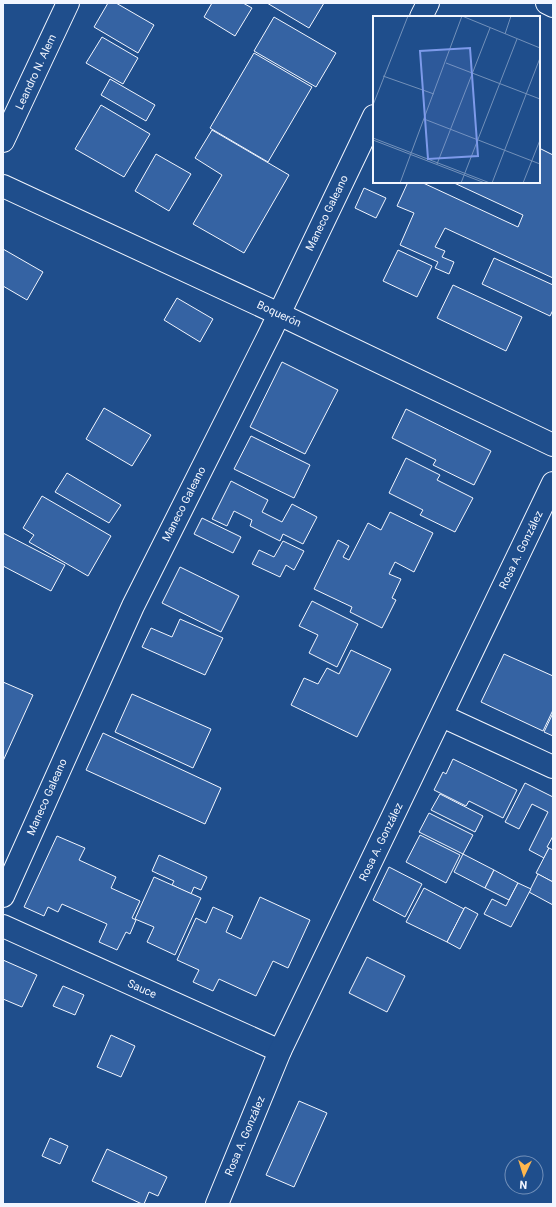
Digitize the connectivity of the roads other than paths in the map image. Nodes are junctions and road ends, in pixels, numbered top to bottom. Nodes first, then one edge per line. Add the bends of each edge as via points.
1 (68, 3) edge
2 (428, 3) edge
3 (547, 3) edge
4 (553, 6) edge
5 (422, 16) edge
6 (373, 118) edge
7 (3, 140) edge
8 (3, 186) edge
9 (279, 314) junction
10 (553, 445) edge
11 (553, 483) edge
12 (442, 716) junction
13 (553, 767) edge
14 (3, 896) edge
15 (3, 926) edge
16 (280, 1052) junction
17 (217, 1204) edge

1 - 7 street, Leandro N. Alem
2 - 5 street
3 - 4 street
6 - 9 street, Maneco Galeano
8 - 9 street, Boquerón
9 - 10 street, Boquerón
9 - 14 street, Maneco Galeano via 133,606
11 - 12 street, Rosa A. González
12 - 13 street
12 - 16 street, Rosa A. González
15 - 16 street, Sauce
16 - 17 street, Rosa A. González

